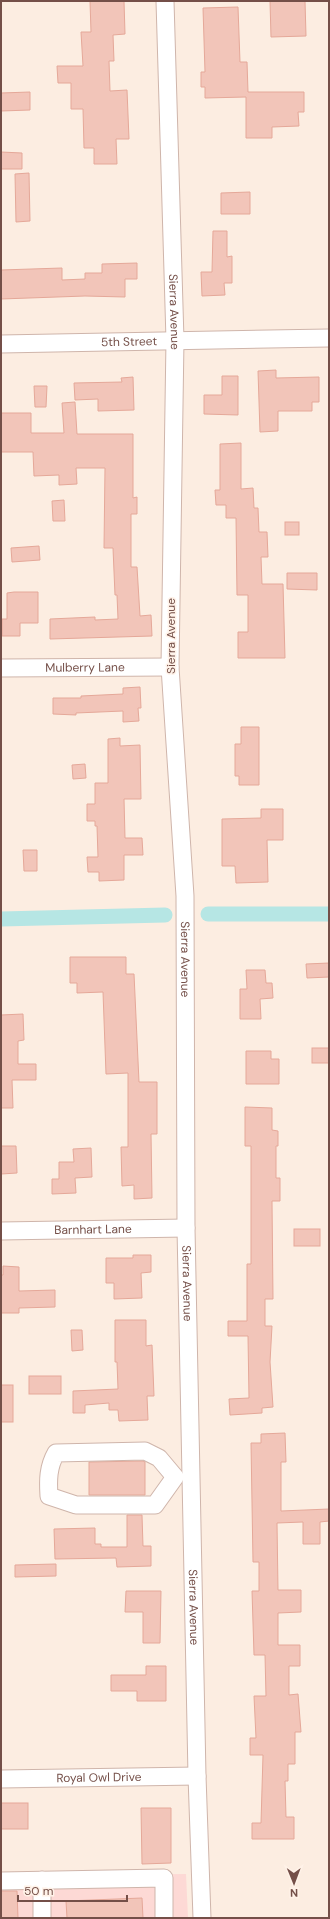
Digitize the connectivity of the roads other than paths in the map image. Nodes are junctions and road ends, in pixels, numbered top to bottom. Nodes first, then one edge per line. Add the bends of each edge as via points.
1 (165, 1) edge
2 (329, 338) edge
3 (175, 340) junction
4 (1, 344) edge
5 (170, 667) junction
6 (1, 668) edge
7 (186, 1228) junction
8 (1, 1232) edge
9 (183, 1477) junction
10 (197, 1776) junction
11 (1, 1780) edge
12 (42, 1880) junction
13 (1, 1881) edge
14 (42, 1918) edge
15 (164, 1918) edge
16 (202, 1918) edge

1 - 3 street, Sierra Avenue
2 - 3 street, 5th Street
3 - 4 street, 5th Street
3 - 5 street, Sierra Avenue
5 - 6 street, Mulberry Lane
5 - 7 street, Sierra Avenue via 184,896
7 - 8 street, Barnhart Lane
7 - 9 street, Sierra Avenue
9 - 9 street via 159,1458 145,1451 56,1453 48,1474 49,1496 76,1505 155,1505
9 - 10 street, Sierra Avenue
10 - 11 street, Royal Owl Drive
10 - 16 street, Sierra Avenue
12 - 13 street
12 - 14 street
12 - 15 street via 164,1878

